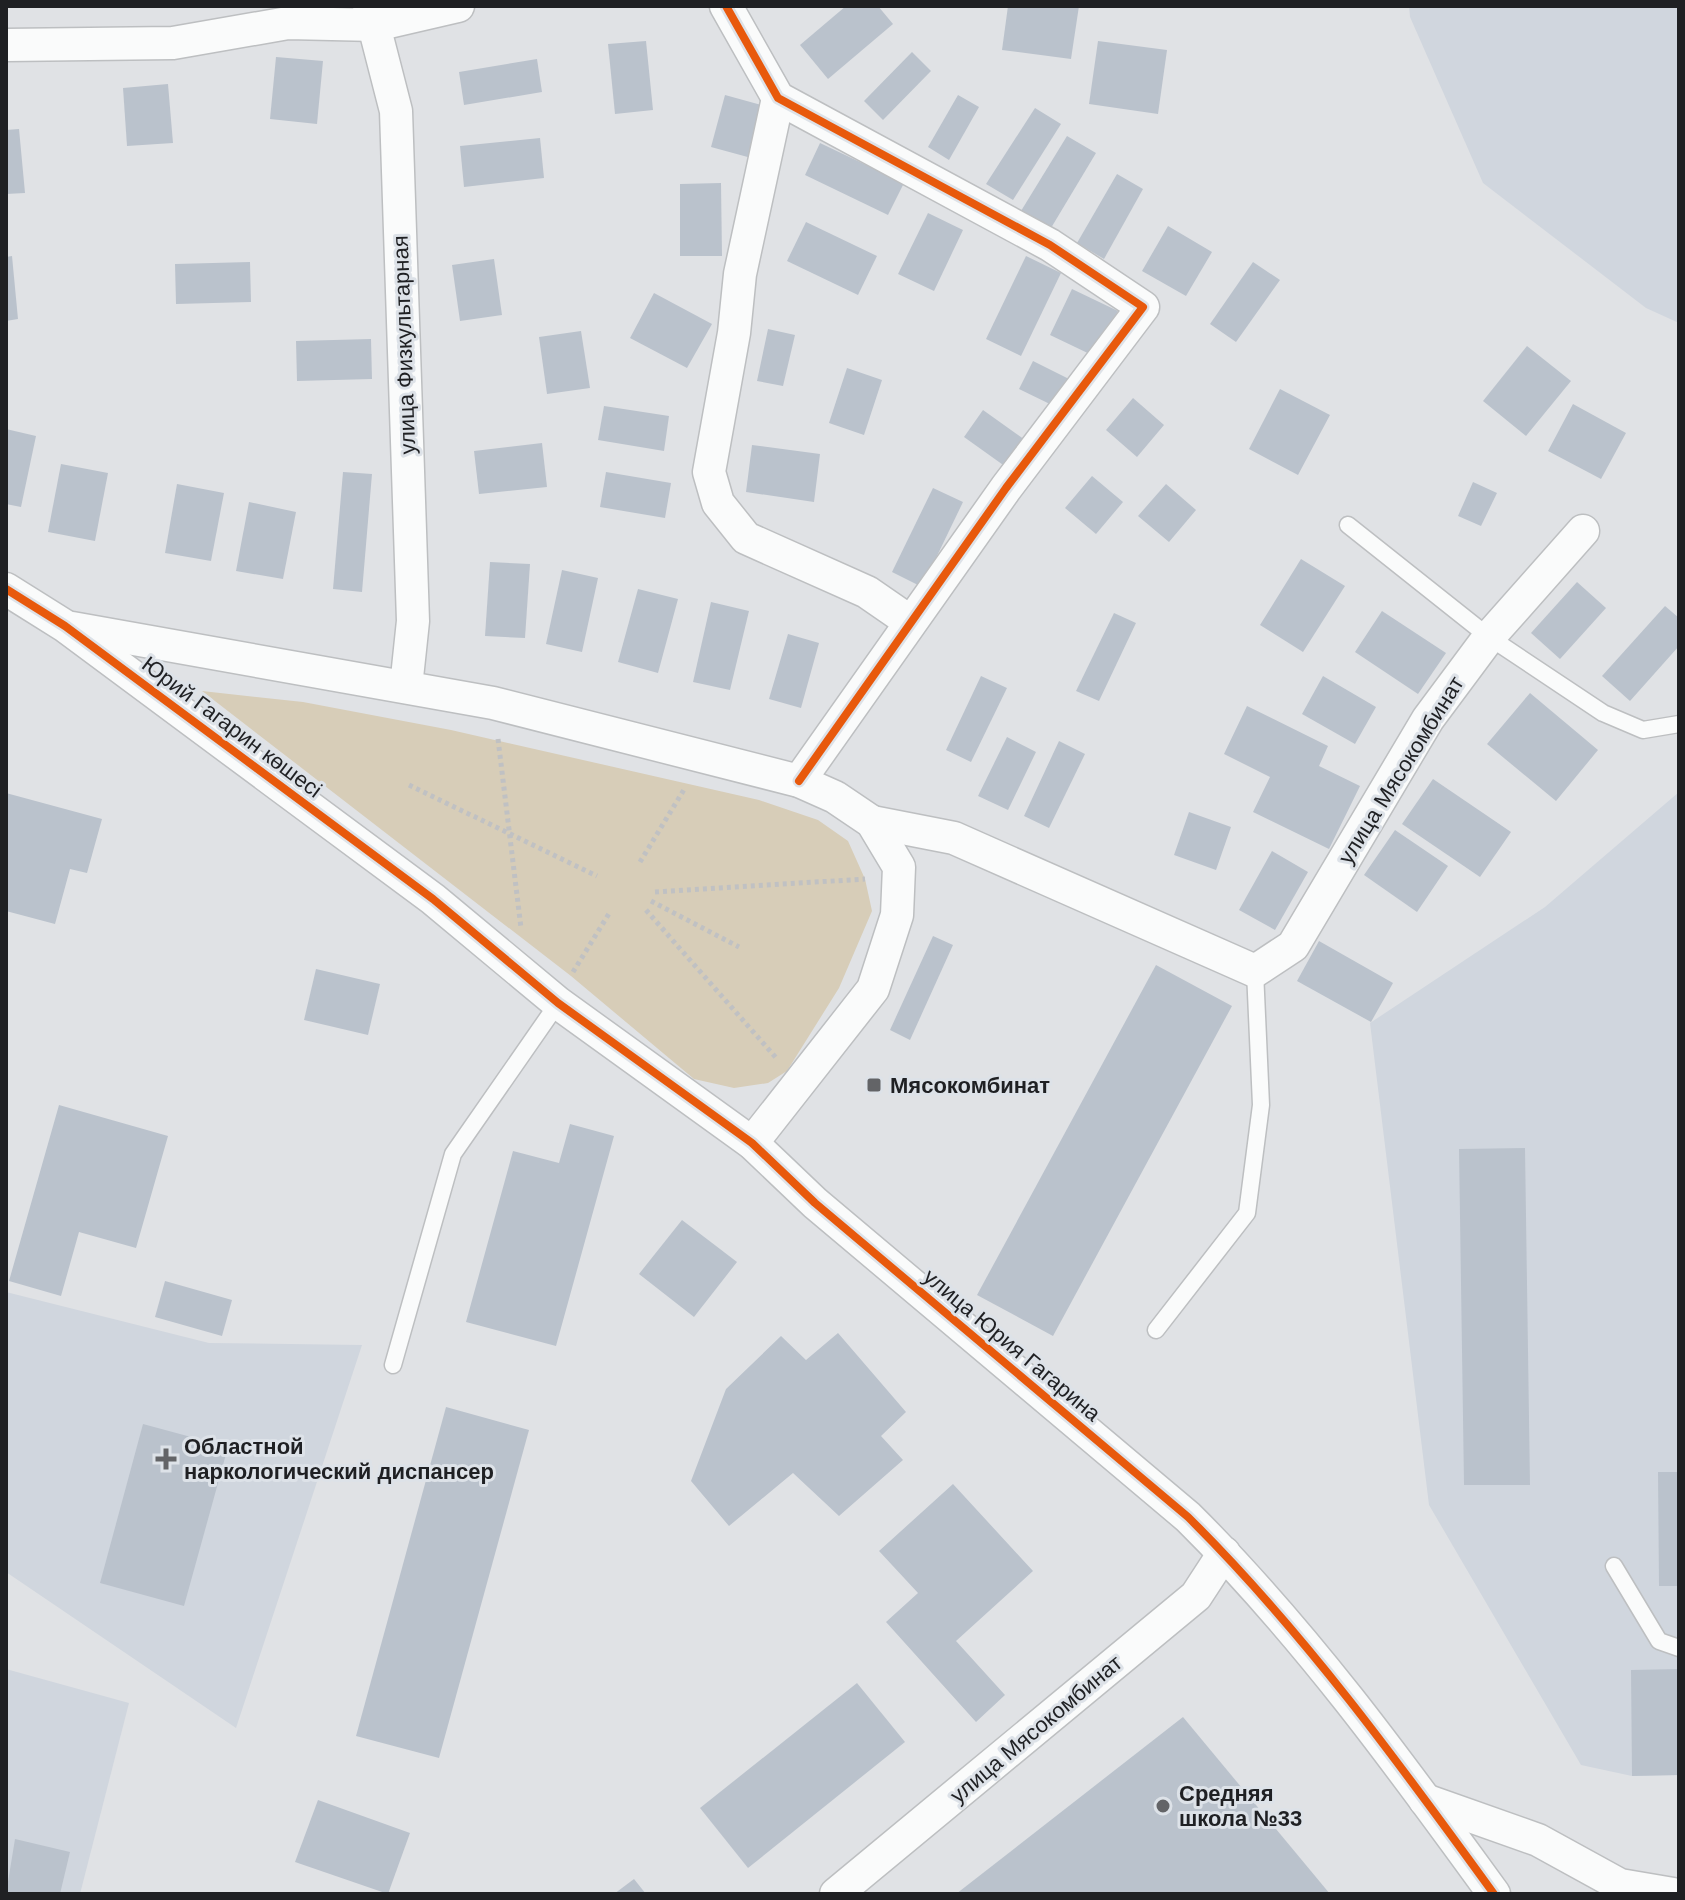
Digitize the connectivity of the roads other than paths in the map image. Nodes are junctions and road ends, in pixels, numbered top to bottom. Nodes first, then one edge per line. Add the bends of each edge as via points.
1 (458, 6) edge
2 (726, 6) edge
3 (372, 15) edge
4 (6, 45) edge
5 (778, 98) junction
6 (1348, 525) dead end
7 (1583, 531) dead end
8 (6, 589) edge
9 (909, 621) junction
10 (65, 626) junction
11 (1489, 637) junction
12 (406, 687) junction
13 (1679, 724) edge
14 (799, 781) junction
15 (872, 822) junction
16 (433, 899) joint
17 (1255, 971) junction
18 (564, 990) junction
19 (752, 1143) junction
20 (1156, 1330) dead end
21 (393, 1365) dead end
22 (1224, 1553) junction
23 (1614, 1566) dead end
24 (1679, 1648) edge
25 (1425, 1800) junction
26 (836, 1894) edge
27 (1494, 1894) edge
28 (1673, 1894) edge

1 - 3 street
2 - 5 street
3 - 4 street via 173,43
3 - 12 street, улица Физкультарная via 396,111 413,621
5 - 9 street via 740,274 709,472 718,503 746,538 867,592
5 - 9 street via 1050,245 1143,307
6 - 11 lane
7 - 11 street, улица Мясокомбинат
8 - 10 street, Юрий Гагарин көшесі
9 - 14 street
10 - 12 street, Юрий Гагарин көшесі
10 - 16 street, Юрий Гагарин көшесі
11 - 13 lane via 1603,713 1643,730
11 - 17 street, улица Мясокомбинат via 1428,719 1293,946
12 - 14 street, Юрий Гагарин көшесі via 493,703
14 - 15 street, Юрий Гагарин көшесі
15 - 17 street via 954,838
15 - 19 street, Юрий Гагарин көшесі via 899,867 897,915 873,989
16 - 18 street, улица Юрия Гагарина via 528,980
17 - 20 lane via 1261,1105 1247,1213
18 - 19 street, улица Юрия Гагарина
18 - 21 lane via 453,1154
19 - 22 street, улица Юрия Гагарина
22 - 25 street, улица Юрия Гагарина via 1341,1689
22 - 26 street, улица Мясокомбинат via 1196,1596
23 - 24 lane via 1659,1641
25 - 27 street, улица Юрия Гагарина
25 - 28 street via 1538,1840 1620,1885

